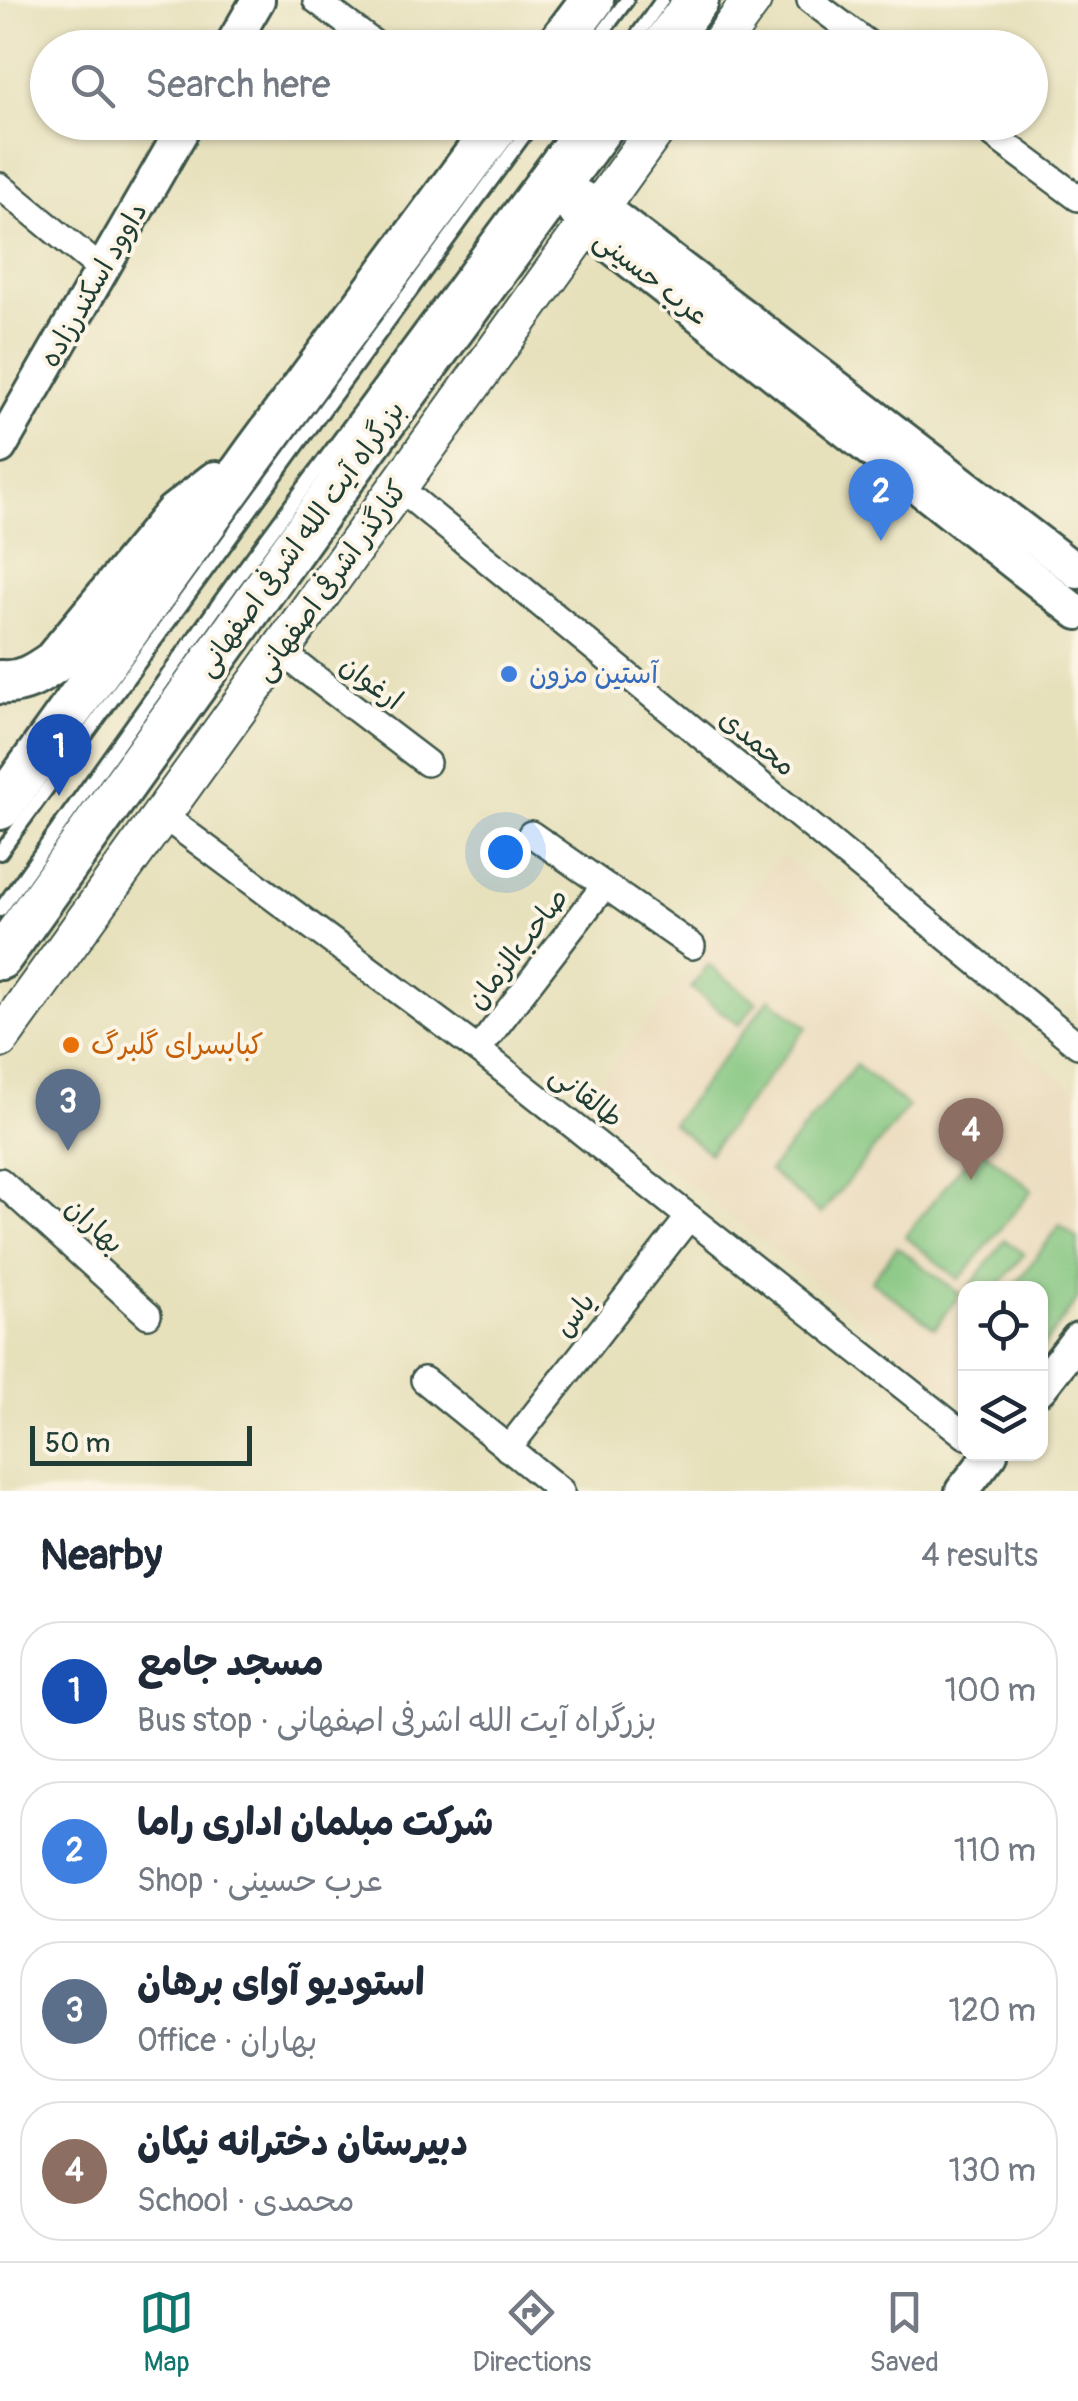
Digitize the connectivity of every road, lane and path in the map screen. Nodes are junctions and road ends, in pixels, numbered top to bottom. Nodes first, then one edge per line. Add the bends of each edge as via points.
1 (258, 0) edge
2 (316, 0) edge
3 (592, 0) edge
4 (627, 0) edge
5 (662, 0) edge
6 (697, 0) edge
7 (752, 0) edge
8 (810, 0) edge
9 (240, 30) edge
10 (356, 30) edge
11 (570, 30) edge
12 (604, 30) edge
13 (641, 30) edge
14 (675, 30) edge
15 (730, 30) edge
16 (850, 30) edge
17 (177, 140) edge
18 (490, 140) edge
19 (491, 140) edge
20 (561, 140) edge
21 (592, 140) edge
22 (648, 140) edge
23 (1000, 140) edge
24 (0, 186) edge
25 (557, 186) junction
26 (1078, 198) edge
27 (592, 216) junction
28 (102, 270) junction
29 (0, 447) edge
30 (256, 452) junction
31 (398, 488) junction
32 (1078, 572) edge
33 (1078, 613) edge
34 (280, 651) junction
35 (3, 687) edge
36 (426, 763) dead end
37 (0, 808) edge
38 (161, 814) junction
39 (531, 834) dead end
40 (0, 854) edge
41 (604, 886) junction
42 (0, 910) edge
43 (692, 946) dead end
44 (0, 958) edge
45 (0, 1039) edge
46 (1078, 1044) edge
47 (478, 1050) junction
48 (0, 1181) edge
49 (689, 1217) junction
50 (148, 1315) dead end
51 (1078, 1339) edge
52 (1048, 1378) edge
53 (424, 1380) dead end
54 (958, 1430) edge
55 (508, 1449) junction
56 (977, 1461) edge
57 (561, 1491) edge
58 (962, 1491) edge

1 - 9 street
2 - 10 street
3 - 11 highway
4 - 12 lane
5 - 13 lane
6 - 14 highway
7 - 15 main road
8 - 16 street
17 - 28 street, داوود اسکندرزاده
18 - 30 highway
19 - 40 lane
20 - 42 lane
21 - 25 highway, بزرگراه آیت الله اشرفی اصفهانی
22 - 27 main road, کنارگذر اشرفی اصفهانی
23 - 26 street
24 - 28 street
25 - 27 street, عرب حسینی
25 - 44 highway, بزرگراه آیت الله اشرفی اصفهانی
27 - 31 main road, کنارگذر اشرفی اصفهانی
27 - 32 street, عرب حسینی
27 - 33 street, عرب حسینی
28 - 29 street, داوود اسکندرزاده
30 - 35 highway via 175,515 54,662
30 - 37 highway
31 - 34 main road, کنارگذر اشرفی اصفهانی
31 - 46 street, محمدی
34 - 36 street, ارغوان
34 - 38 main road, کنارگذر اشرفی اصفهانی
38 - 45 main road, کنارگذر اشرفی اصفهانی
38 - 47 street, طالقانی
39 - 41 street, صاحب‌الزمان
41 - 43 street, صاحب‌الزمان
41 - 47 street, صاحب‌الزمان
47 - 49 street, طالقانی
48 - 50 street, بهاران
49 - 54 street, طالقانی
49 - 55 street, یاس
51 - 52 street
53 - 55 street
55 - 57 street
56 - 58 street

